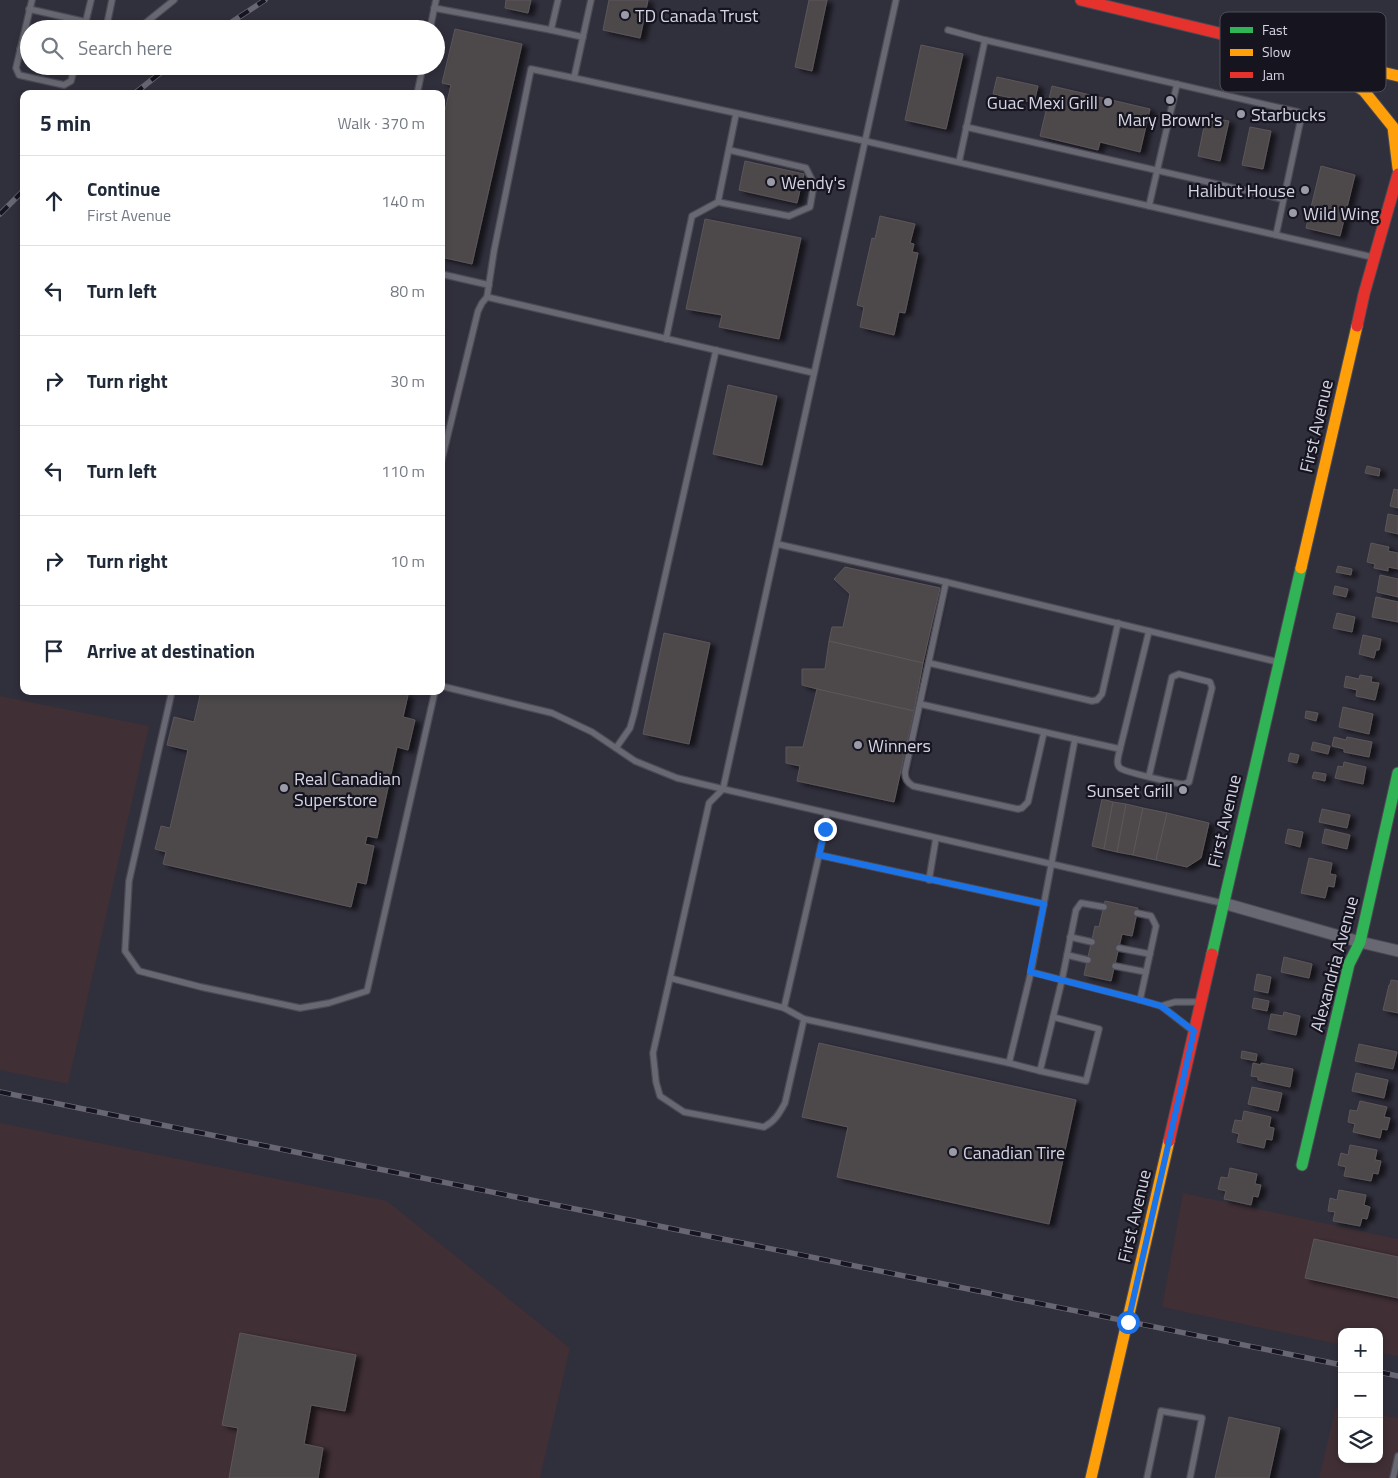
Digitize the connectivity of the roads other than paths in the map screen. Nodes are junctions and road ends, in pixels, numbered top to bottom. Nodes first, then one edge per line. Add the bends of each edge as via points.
1 (32, 0) edge
2 (91, 0) edge
3 (112, 0) edge
4 (174, 0) edge
5 (436, 0) edge
6 (558, 0) edge
7 (591, 0) edge
8 (896, 0) edge
9 (1081, 0) edge
10 (434, 8) junction
11 (30, 9) junction
12 (27, 20) edge
13 (77, 20) edge
14 (86, 20) edge
15 (108, 20) edge
16 (149, 20) edge
17 (432, 20) edge
18 (551, 30) junction
19 (948, 30) dead end
20 (1220, 33) edge
21 (583, 36) junction
22 (986, 40) junction
23 (20, 50) edge
24 (73, 75) edge
25 (421, 75) edge
26 (574, 78) junction
27 (1177, 84) junction
28 (418, 90) edge
29 (1365, 92) edge
30 (736, 114) junction
31 (966, 127) junction
32 (865, 141) junction
33 (729, 150) junction
34 (959, 162) junction
35 (1398, 168) edge
36 (1157, 170) junction
37 (1398, 174) edge
38 (1283, 199) junction
39 (718, 202) junction
40 (1149, 206) junction
41 (1276, 235) junction
42 (1375, 257) junction
43 (445, 275) edge
44 (489, 285) junction
45 (488, 297) junction
46 (666, 339) junction
47 (716, 350) junction
48 (814, 373) junction
49 (445, 447) edge
50 (777, 544) junction
51 (946, 582) junction
52 (1118, 623) junction
53 (1148, 631) junction
54 (1279, 662) junction
55 (929, 663) junction
56 (445, 687) edge
57 (171, 695) edge
58 (434, 695) edge
59 (920, 704) junction
60 (1044, 732) junction
61 (1075, 740) junction
62 (616, 748) junction
63 (1120, 749) junction
64 (1398, 773) edge
65 (1149, 776) junction
66 (723, 789) junction
67 (827, 813) junction
68 (936, 838) junction
69 (819, 855) junction
70 (1051, 864) junction
71 (929, 880) junction
72 (1224, 903) junction
73 (1044, 904) junction
74 (1104, 907) dead end
75 (1137, 913) dead end
76 (1070, 937) junction
77 (1092, 942) dead end
78 (1360, 942) junction
79 (1119, 948) dead end
80 (1398, 951) edge
81 (1150, 954) junction
82 (1067, 956) junction
83 (1088, 960) dead end
84 (1115, 966) dead end
85 (1030, 972) junction
86 (1146, 972) junction
87 (670, 978) junction
88 (1062, 980) junction
89 (1140, 1000) junction
90 (1201, 1002) junction
91 (1161, 1006) junction
92 (784, 1008) junction
93 (1053, 1017) junction
94 (804, 1019) junction
95 (1194, 1031) junction
96 (1009, 1063) junction
97 (1040, 1071) junction
98 (1302, 1165) dead end
99 (1398, 1456) edge
100 (1091, 1478) edge
101 (1147, 1478) edge
102 (1190, 1478) edge
103 (1393, 1478) edge

1 - 11 lane
2 - 14 lane
3 - 15 lane
4 - 16 lane
5 - 10 lane
6 - 18 lane
7 - 21 lane
8 - 32 lane
9 - 20 main road
10 - 17 lane
10 - 18 lane
11 - 12 lane
11 - 13 lane
18 - 21 lane
19 - 22 lane
21 - 26 lane
22 - 27 lane
22 - 31 lane
23 - 24 lane via 16,68 19,75 64,85 71,81
25 - 28 lane
26 - 30 lane
26 - 44 lane via 531,69
27 - 36 lane
27 - 38 lane via 1298,112 1300,123
29 - 35 main road via 1393,127
30 - 32 lane
30 - 33 lane
31 - 34 lane
31 - 36 lane
32 - 34 lane
32 - 48 lane
33 - 39 lane
33 - 39 lane via 806,168 814,184 810,207 789,216
34 - 40 lane
36 - 38 lane
36 - 40 lane
37 - 42 main road, First Avenue
38 - 41 lane
39 - 46 lane via 692,216
40 - 41 lane
41 - 42 lane
42 - 54 main road, First Avenue
43 - 44 lane
44 - 45 lane
45 - 46 lane
45 - 49 lane via 478,311
46 - 47 lane
47 - 48 lane
47 - 62 lane via 634,714 630,728
48 - 50 lane
50 - 51 lane
50 - 66 lane
51 - 52 lane
51 - 55 lane
52 - 53 lane
52 - 55 lane via 1102,694 1097,700
53 - 54 lane
53 - 63 lane
54 - 72 main road, First Avenue
55 - 59 lane
56 - 62 lane via 552,713 592,732
57 - 58 lane via 129,881 125,951 139,971 300,1008 367,991
59 - 60 lane
59 - 60 lane via 905,772 913,786 1022,808 1028,802
60 - 61 lane
61 - 63 lane
61 - 70 lane
62 - 66 lane via 635,761 677,778
63 - 65 lane via 1119,768
64 - 78 main road, Alexandria Avenue
65 - 65 lane via 1181,784 1189,782 1212,688 1210,682 1179,674 1172,677
66 - 67 lane
66 - 87 lane via 708,803
67 - 68 lane
67 - 69 lane
68 - 70 lane
68 - 71 lane
69 - 71 lane
69 - 92 lane
70 - 72 lane
70 - 73 lane
71 - 73 lane
72 - 78 street
72 - 90 main road, First Avenue
73 - 85 lane
74 - 76 lane via 1081,903 1076,910
75 - 81 lane via 1151,916 1156,926
76 - 77 lane
76 - 82 lane
78 - 80 street
78 - 98 main road, Alexandria Avenue via 1350,964
79 - 81 lane
81 - 86 lane
82 - 83 lane
82 - 88 lane
84 - 86 lane
85 - 88 lane
85 - 96 lane
86 - 89 lane
87 - 92 lane
87 - 94 lane via 653,1053 656,1082 660,1096 684,1112 764,1127 772,1123 785,1103
88 - 89 lane
88 - 93 lane
89 - 91 lane
90 - 91 lane via 1175,1002
90 - 95 main road, First Avenue
91 - 95 lane
92 - 94 lane
93 - 97 lane
93 - 97 lane via 1099,1029 1086,1081
94 - 96 lane
95 - 100 main road, First Avenue
96 - 97 lane
99 - 103 lane
101 - 102 lane via 1161,1411 1202,1418

